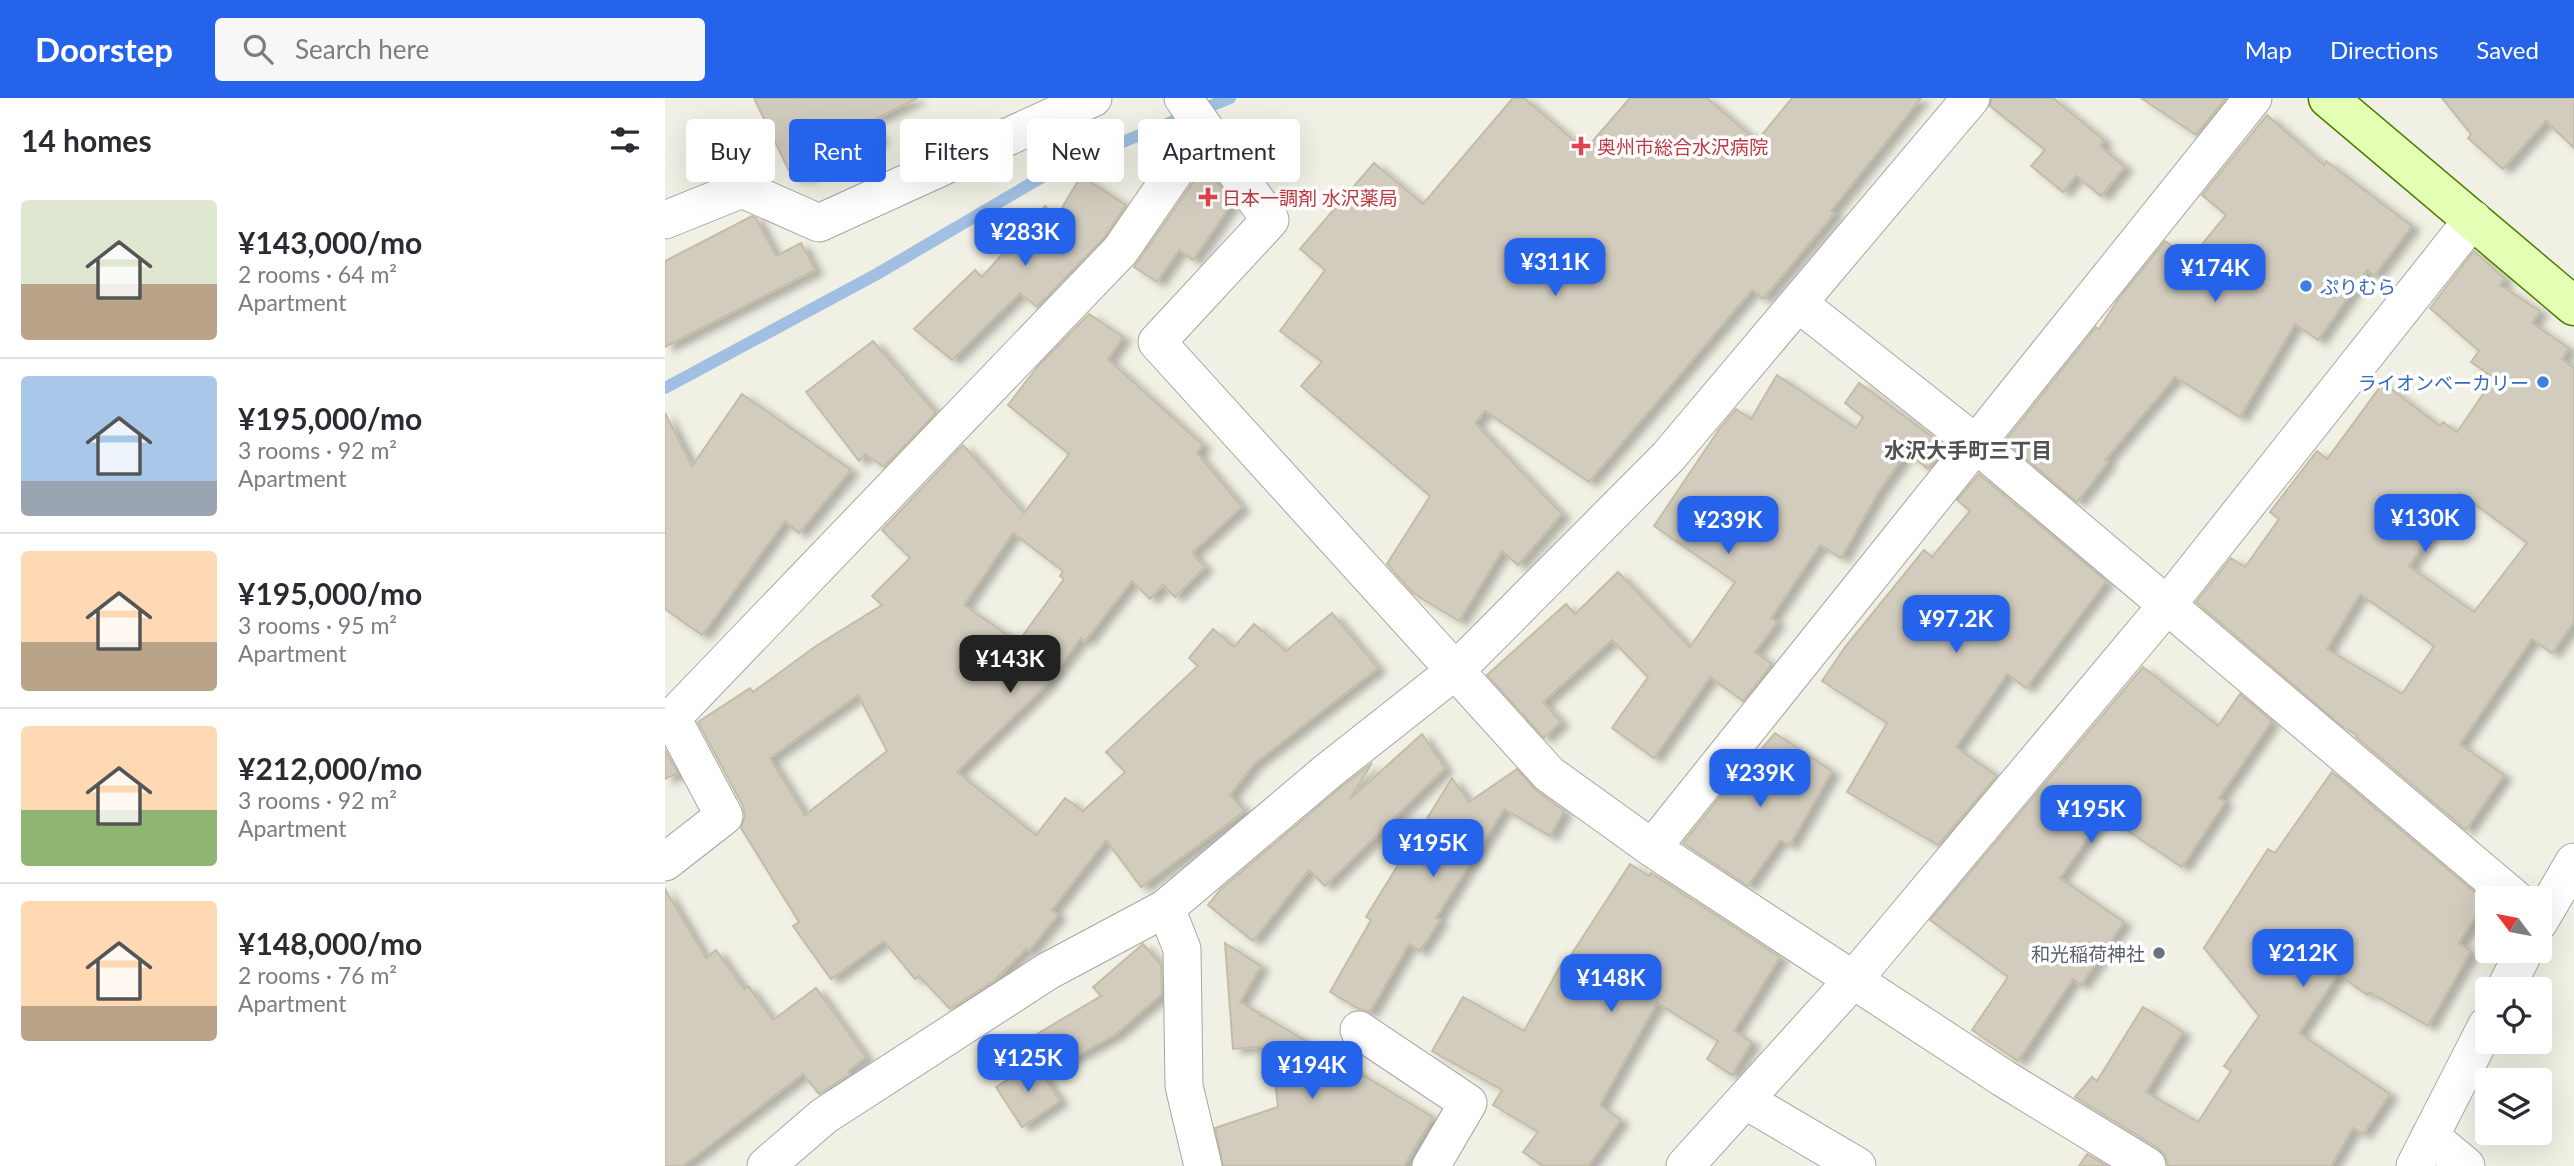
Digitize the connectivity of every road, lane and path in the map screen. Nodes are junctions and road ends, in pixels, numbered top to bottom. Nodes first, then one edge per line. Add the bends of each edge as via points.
1 (1093, 98) edge
2 (1183, 98) edge
3 (1971, 98) edge
4 (2253, 98) edge
5 (2328, 98) edge
6 (1197, 119) edge
7 (1168, 182) edge
8 (1242, 182) edge
9 (2473, 219) junction
10 (665, 220) edge
11 (1798, 303) junction
12 (2574, 306) edge
13 (1975, 443) junction
14 (2167, 605) junction
15 (1456, 670) junction
16 (669, 709) edge
17 (1652, 848) junction
18 (665, 862) edge
19 (2574, 862) edge
20 (2491, 886) edge
21 (2552, 893) edge
22 (1166, 908) junction
23 (1853, 980) junction
24 (1359, 1030) dead end
25 (2475, 1049) edge
26 (1745, 1100) junction
27 (2423, 1151) edge
28 (766, 1166) edge
29 (1203, 1166) edge
30 (1431, 1166) edge
31 (1685, 1166) edge
32 (1857, 1166) edge
33 (2147, 1166) edge
34 (2466, 1166) edge

1 - 10 street via 819,223 742,189
2 - 6 street
3 - 11 street
4 - 13 street
5 - 9 street
7 - 16 street via 1120,251
8 - 15 street via 1270,220 1157,342
9 - 12 street
9 - 14 street
11 - 13 street
11 - 15 street via 1668,457
13 - 14 street
13 - 17 street
14 - 20 street
14 - 23 street
15 - 17 street via 1549,774
15 - 22 street
16 - 18 street via 724,816
17 - 23 street
19 - 21 street
22 - 28 street via 1037,978 824,1116
22 - 29 street via 1182,949 1184,1086
23 - 26 street
23 - 33 street
24 - 30 street via 1468,1103
25 - 27 street
26 - 31 street
26 - 32 street
27 - 34 street

